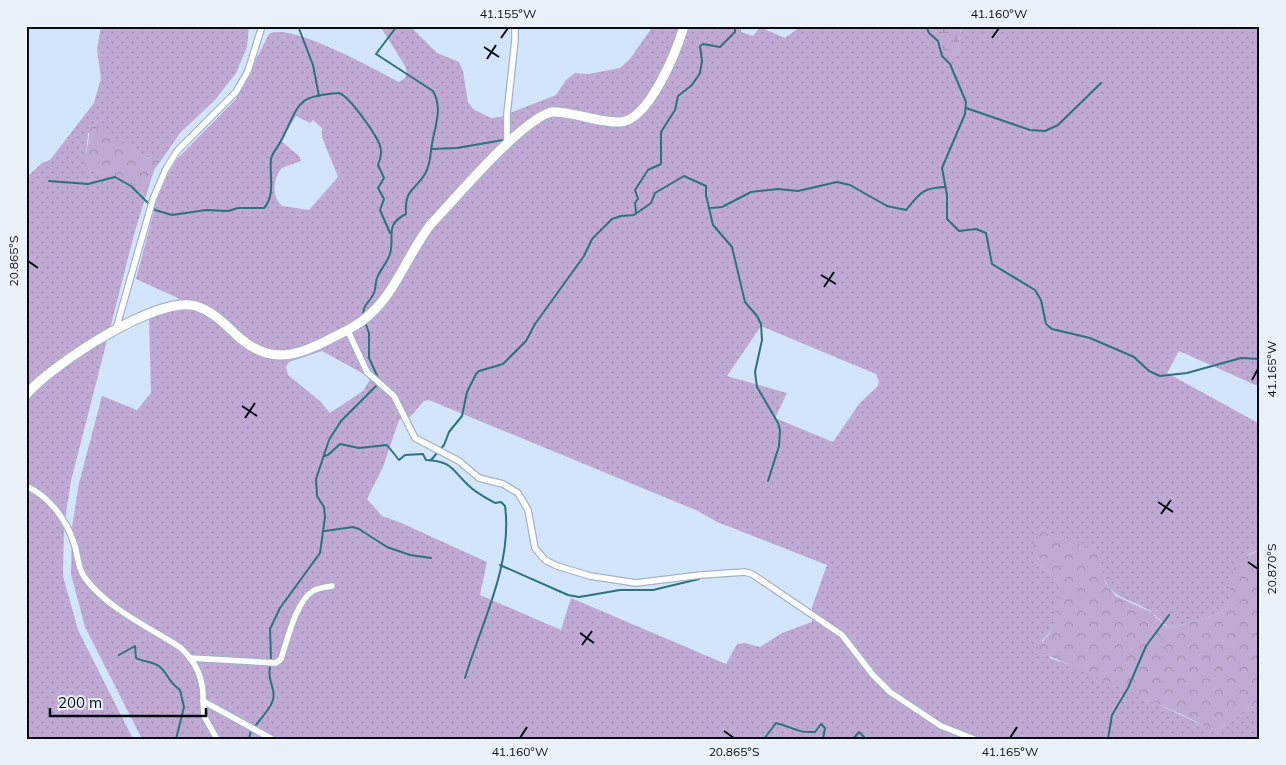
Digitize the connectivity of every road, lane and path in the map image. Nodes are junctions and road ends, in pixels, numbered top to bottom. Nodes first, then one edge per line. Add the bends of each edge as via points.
1 (262, 26) edge
2 (515, 26) edge
3 (684, 26) edge
4 (507, 143) junction
5 (116, 329) junction
6 (348, 331) junction
7 (26, 395) edge
8 (26, 486) edge
9 (332, 586) dead end
10 (190, 658) junction
11 (203, 701) junction
12 (217, 739) edge
13 (272, 739) edge
14 (974, 739) edge

1 - 5 street via 248,71 236,92 177,151 166,169 153,199
2 - 4 street
3 - 4 street via 678,47 662,78 634,118 616,122 551,112
4 - 6 street via 426,231 378,307
5 - 6 street via 170,306 185,304 212,314 249,344 282,355 301,353
5 - 7 street via 65,362
6 - 14 street via 367,372 394,396 415,438 459,462 479,478 503,484 518,493 528,510 535,548 545,560 590,576 636,583 701,574 752,574 842,635 890,692 941,726
8 - 10 street via 52,503 71,534 80,570 90,584 108,600 181,648
9 - 10 street via 315,590 306,597 297,611 281,659 276,663
10 - 11 street via 203,682
11 - 12 street via 204,716
11 - 13 street

